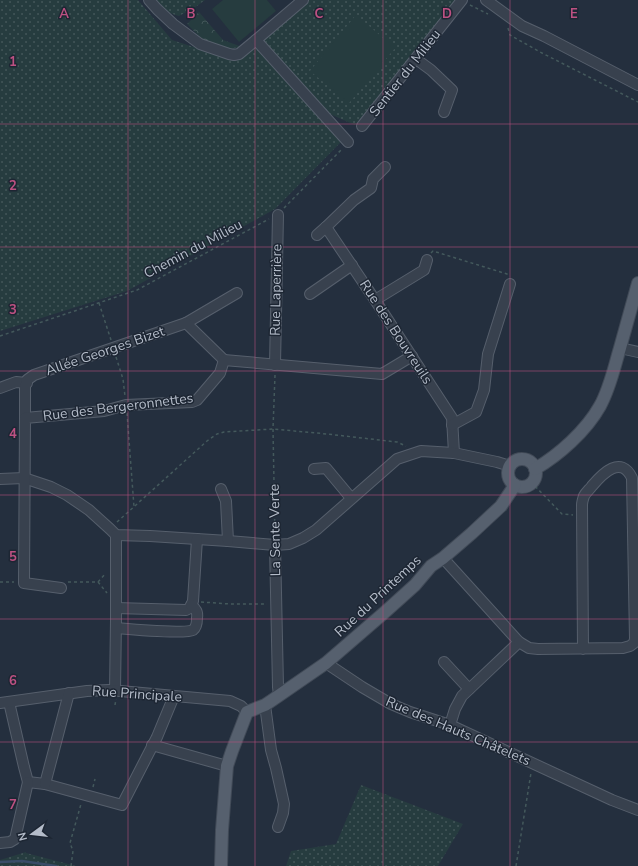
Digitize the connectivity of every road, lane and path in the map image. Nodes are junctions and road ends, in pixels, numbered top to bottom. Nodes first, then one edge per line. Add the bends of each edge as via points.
1 (149, 0) edge
2 (303, 0) edge
3 (486, 0) edge
4 (466, 2) edge
5 (488, 14) dead end
6 (507, 23) dead end
7 (256, 40) junction
8 (416, 59) junction
9 (638, 85) edge
10 (638, 102) edge
11 (444, 112) dead end
12 (362, 126) dead end
13 (348, 142) joint
14 (385, 167) dead end
15 (278, 215) junction
16 (326, 227) junction
17 (317, 235) dead end
18 (427, 260) joint
19 (352, 265) junction
20 (510, 284) joint
21 (638, 284) edge
22 (237, 293) dead end
23 (310, 294) dead end
24 (375, 300) junction
25 (186, 323) junction
26 (0, 336) edge
27 (620, 348) junction
28 (638, 352) edge
29 (412, 356) junction
30 (224, 360) junction
31 (275, 365) junction
32 (27, 383) junction
33 (0, 388) edge
34 (25, 418) junction
35 (452, 425) junction
36 (273, 429) junction
37 (421, 451) junction
38 (454, 453) junction
39 (510, 466) junction
40 (314, 469) dead end
41 (535, 469) junction
42 (0, 478) edge
43 (24, 478) junction
44 (531, 482) junction
45 (515, 485) junction
46 (221, 489) dead end
47 (352, 498) junction
48 (581, 516) junction
49 (113, 532) junction
50 (197, 539) junction
51 (228, 541) junction
52 (275, 545) junction
53 (443, 558) junction
54 (116, 562) junction
55 (0, 582) edge
56 (24, 583) junction
57 (61, 588) joint
58 (192, 603) junction
59 (277, 604) junction
60 (116, 608) junction
61 (116, 628) junction
62 (519, 642) junction
63 (583, 649) junction
64 (444, 662) dead end
65 (326, 663) junction
66 (469, 689) junction
67 (68, 693) junction
68 (279, 695) junction
69 (116, 696) junction
70 (174, 696) junction
71 (5, 703) edge
72 (265, 704) junction
73 (115, 706) dead end
74 (247, 712) junction
75 (450, 724) junction
76 (152, 745) junction
77 (533, 763) junction
78 (227, 766) junction
79 (28, 782) junction
80 (45, 784) junction
81 (84, 794) junction
82 (638, 810) edge
83 (278, 827) dead end
84 (0, 844) edge
85 (221, 863) edge
86 (71, 866) edge
87 (516, 866) edge

1 - 7 street via 173,24 200,44 234,55
2 - 7 street
3 - 9 street via 522,26
4 - 5 path
4 - 8 street, Sentier du Milieu
6 - 10 path via 510,35
7 - 13 street
8 - 11 street via 452,90
8 - 12 street, Sentier du Milieu
13 - 15 path, Chemin du Milieu
14 - 16 street via 373,179 371,188 354,200
15 - 26 path, Chemin du Milieu via 137,290
15 - 31 street, Rue Laperrière
16 - 17 street
16 - 19 street, Rue des Bouvreuils
18 - 20 path via 433,250 507,274
18 - 24 street via 424,270
19 - 23 street
19 - 24 street, Rue des Bouvreuils
20 - 35 street via 488,354 484,390 476,412
21 - 27 main road
22 - 25 street, Allée Georges Bizet
24 - 29 street, Rue des Bouvreuils
25 - 30 street
25 - 32 street, Allée Georges Bizet via 34,375
27 - 28 street
27 - 41 main road via 609,386 594,415 556,455
29 - 31 street via 382,374
29 - 35 street, Rue des Bouvreuils via 452,418
30 - 31 street
30 - 34 street, Rue des Bergeronnettes via 220,373 197,400 192,402 126,405 104,411
31 - 36 path, La Sente Verte
32 - 33 street, Allée Georges Bizet via 16,382
32 - 34 street
34 - 43 street, Rue des Bergeronnettes
35 - 38 street, Rue des Bouvreuils
36 - 37 path via 398,442
36 - 49 path via 217,434
36 - 52 path, La Sente Verte
37 - 38 street
37 - 47 street via 397,459
38 - 39 street
39 - 41 main road via 518,459 523,459 530,462
39 - 45 main road via 508,476
40 - 47 street via 326,468
41 - 44 main road via 534,480
42 - 43 street
43 - 49 street via 67,495 89,510
43 - 56 street, Rue des Bergeronnettes
44 - 45 main road via 525,486
44 - 48 path via 562,514
45 - 53 main road, Rue du Printemps via 501,506
46 - 51 street via 226,501
47 - 52 street via 316,530 303,538 289,544
48 - 63 street
48 - 63 street via 584,496 602,476 610,469 618,467 629,472 632,478 634,643 627,648
49 - 50 street
49 - 54 street
50 - 51 street
50 - 58 street
51 - 52 street
52 - 59 street, La Sente Verte
53 - 62 street
53 - 65 main road, Rue du Printemps via 431,566 415,585
54 - 57 path via 98,582 67,582
54 - 60 street
55 - 56 path
56 - 57 street
58 - 59 path
58 - 60 street via 186,610
58 - 61 street via 198,615 197,626 187,632
59 - 68 street, La Sente Verte
60 - 61 street
61 - 69 street
62 - 63 street via 533,649
62 - 66 street
64 - 66 street
65 - 68 main road, Rue du Printemps
65 - 75 street, Rue des Hauts Châtelets via 390,704
66 - 75 street via 458,703
67 - 69 street, Rue Principale via 86,691
67 - 71 street, Rue Principale
67 - 80 street
68 - 72 main road, Rue du Printemps
69 - 70 street, Rue Principale
69 - 73 path
70 - 74 street, Rue Principale via 230,701
70 - 76 street
71 - 79 street
72 - 74 main road, Rue du Printemps
72 - 83 street via 271,750 284,804
74 - 78 main road
75 - 77 street, Rue des Hauts Châtelets
76 - 78 street
76 - 81 street via 122,805
77 - 82 street, Rue des Hauts Châtelets
77 - 87 path
78 - 85 main road
79 - 80 street
79 - 84 street via 15,839
80 - 81 street
81 - 86 path via 70,843 73,851

